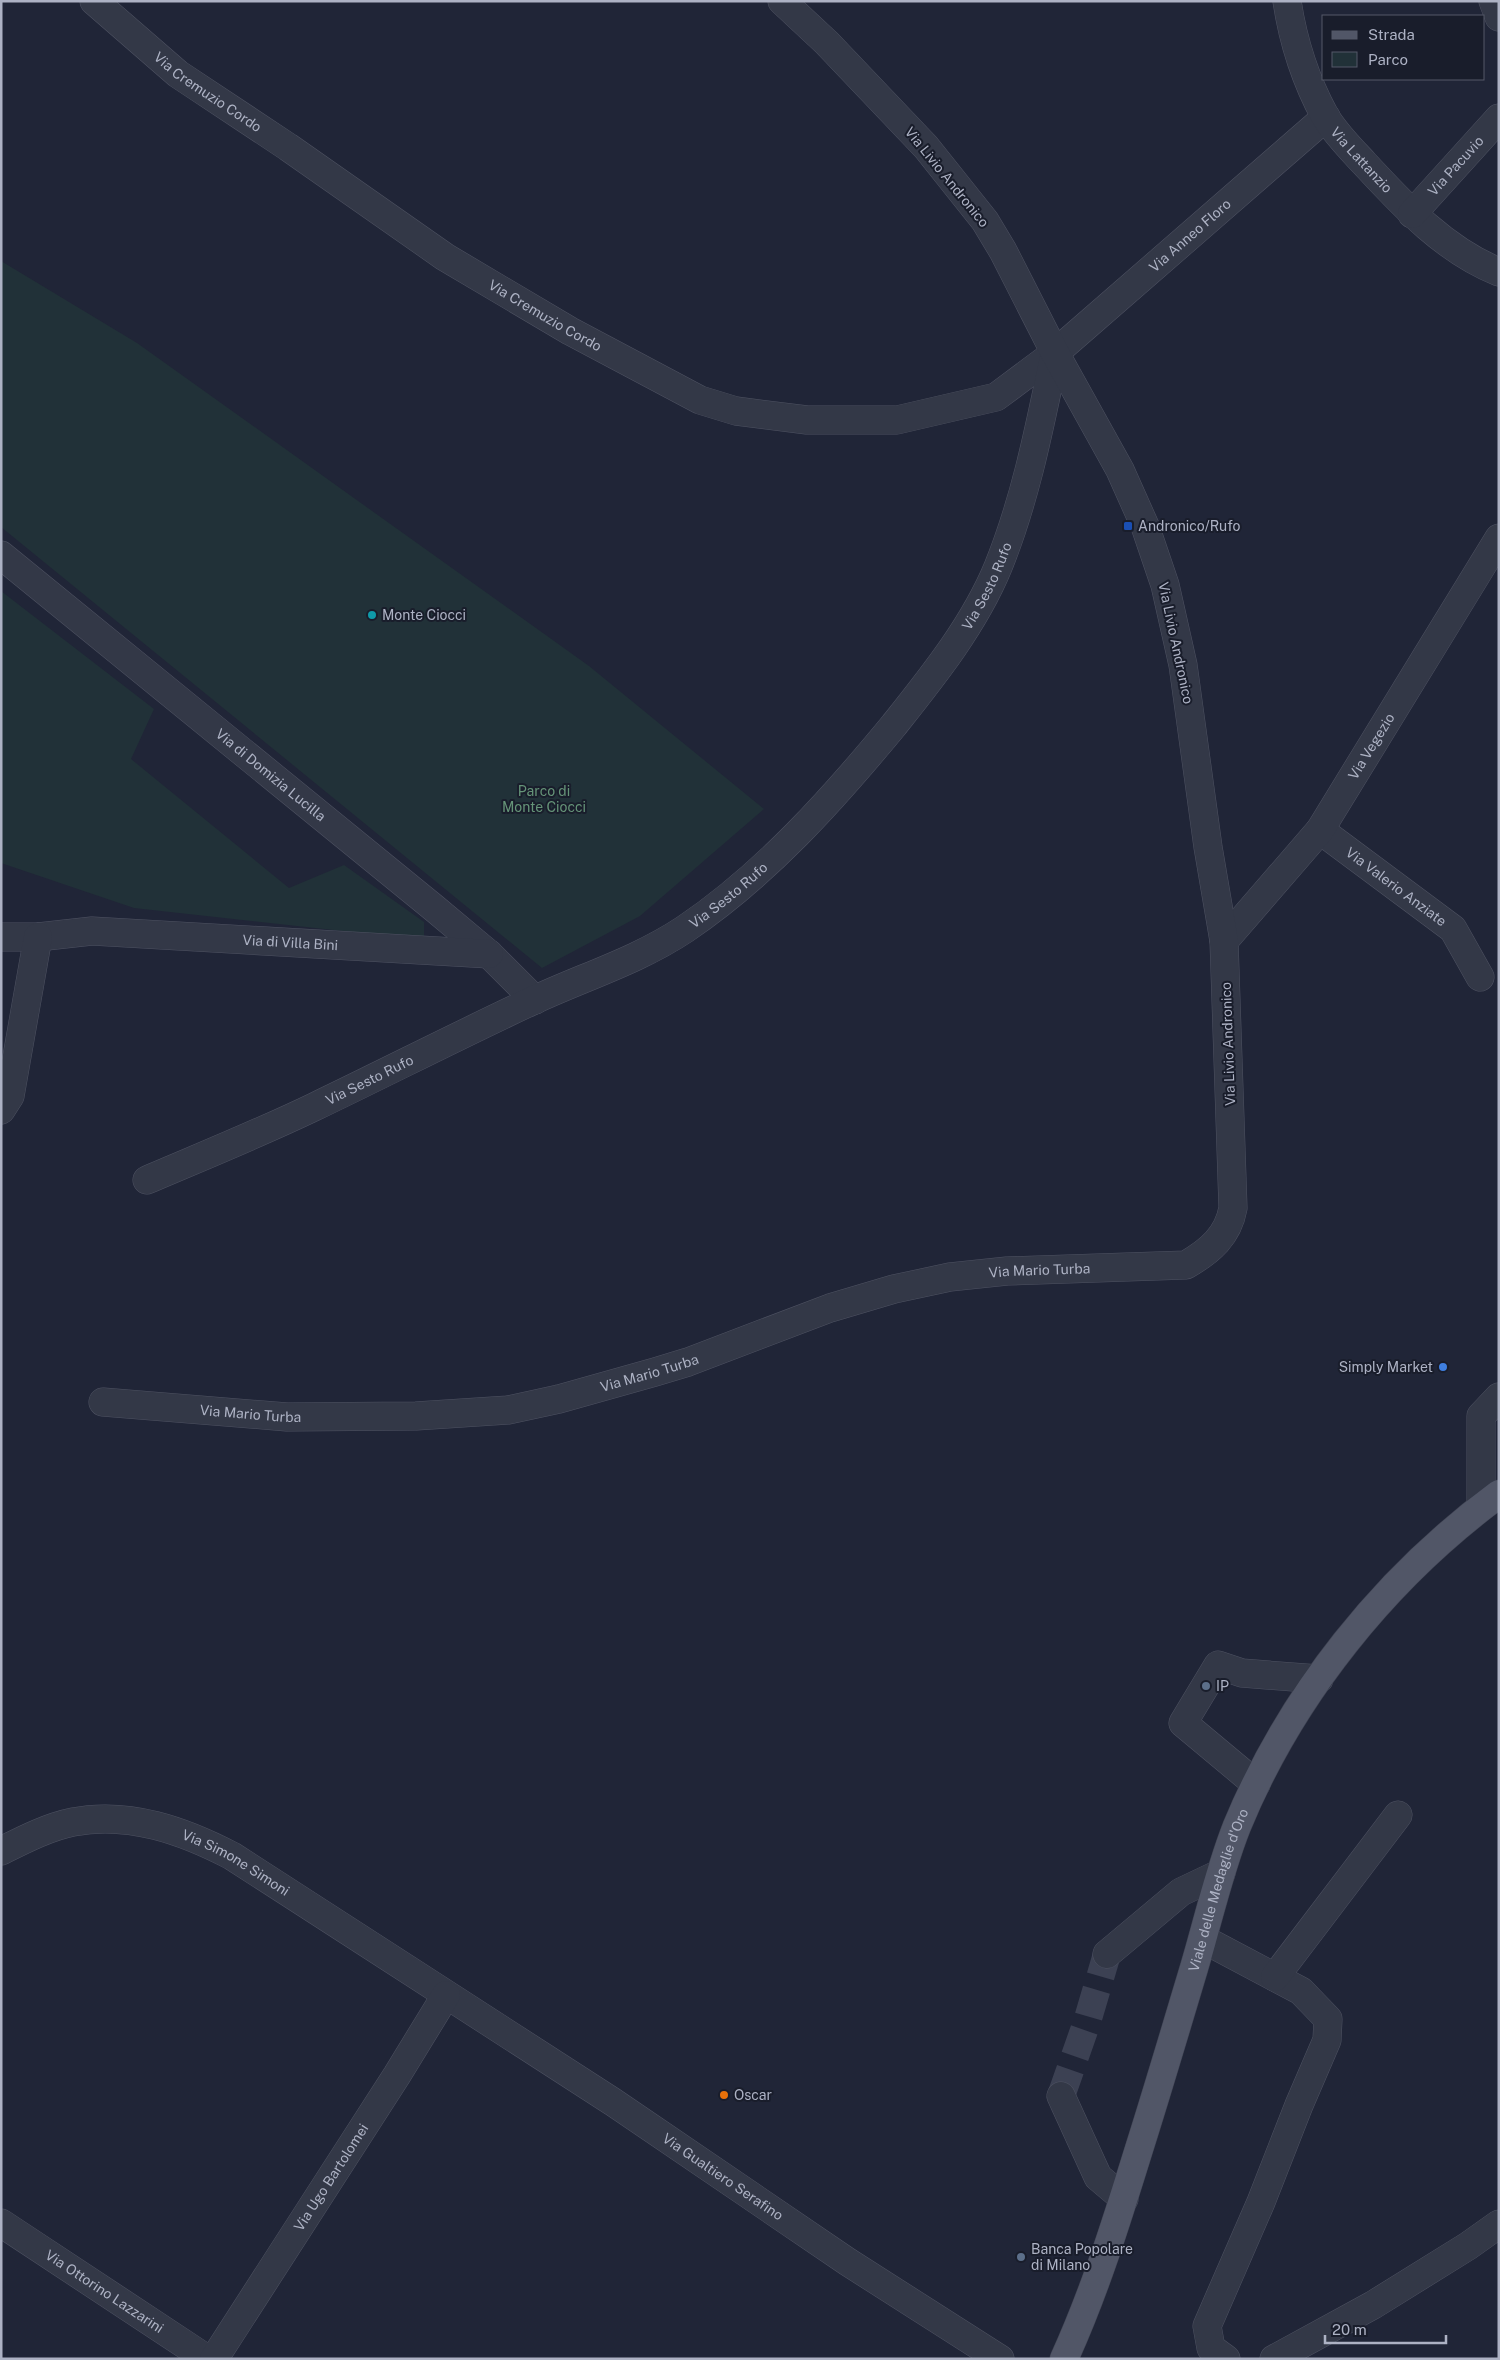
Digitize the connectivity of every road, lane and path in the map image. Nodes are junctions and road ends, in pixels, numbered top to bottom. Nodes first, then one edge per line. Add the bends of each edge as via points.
1 (94, 1) edge
2 (782, 1) edge
3 (1287, 1) edge
4 (1493, 1) edge
5 (1499, 16) edge
6 (1326, 117) junction
7 (1499, 118) edge
8 (1412, 214) junction
9 (1499, 272) edge
10 (1055, 353) junction
11 (1499, 538) edge
12 (1, 555) edge
13 (1320, 830) junction
14 (1, 937) edge
15 (38, 937) junction
16 (1224, 941) junction
17 (488, 954) junction
18 (1480, 977) dead end
19 (535, 1000) junction
20 (1, 1110) edge
21 (148, 1180) dead end
22 (1186, 1265) joint
23 (1499, 1397) edge
24 (103, 1402) dead end
25 (1490, 1501) edge
26 (1319, 1679) junction
27 (1256, 1784) junction
28 (1398, 1815) dead end
29 (1, 1851) edge
30 (1221, 1873) junction
31 (1202, 1939) junction
32 (1107, 1954) tunnel mouth
33 (1275, 1977) junction
34 (446, 1995) junction
35 (1061, 2096) tunnel mouth
36 (1124, 2199) junction
37 (1, 2223) edge
38 (1499, 2224) edge
39 (207, 2359) edge
40 (214, 2359) edge
41 (1000, 2359) edge
42 (1064, 2359) edge
43 (1226, 2359) edge
44 (1274, 2359) edge

1 - 10 street, Via Cremuzio Cordo via 178,74 445,257 570,331 700,400 764,416 816,421 897,420 996,397
2 - 10 street, Via Livio Andronico via 926,147 966,196 1003,251
3 - 6 street, Via Lattanzio via 1299,56
4 - 5 street
6 - 8 street, Via Lattanzio
6 - 10 street, Via Anneo Floro
7 - 8 street, Via Pacuvio
8 - 9 street, Via Lattanzio via 1452,245
10 - 16 street, Via Livio Andronico via 1132,496 1165,585 1183,665
10 - 19 street, Via Sesto Rufo via 1034,453 997,569 950,651 910,705 835,794 770,860 710,910 674,936 629,960
11 - 13 street, Via Vegezio
12 - 17 street, Via di Domizia Lucilla
13 - 16 street, Via Vegezio
13 - 18 street, Via Valerio Anziate via 1453,929
14 - 15 street, Via di Villa Bini
15 - 17 street, Via di Villa Bini via 92,931
15 - 20 street via 10,1096
16 - 22 street, Via Livio Andronico via 1233,1208 1218,1242
17 - 19 street, Via di Domizia Lucilla
19 - 21 street, Via Sesto Rufo via 311,1108
22 - 24 street, Via Mario Turba via 1007,1271 950,1277 830,1308 655,1372 508,1410 406,1416 287,1416
23 - 25 street via 1480,1416
25 - 26 main road, Viale delle Medaglie d'Oro via 1432,1550 1380,1602
26 - 27 main road, Viale delle Medaglie d'Oro
26 - 27 street via 1242,1673 1218,1665 1184,1723
27 - 30 main road, Viale delle Medaglie d'Oro
28 - 33 street
29 - 34 street, Via Simone Simoni via 73,1822 120,1820 184,1833 264,1874
30 - 31 main road, Viale delle Medaglie d'Oro
30 - 32 street via 1181,1892
31 - 33 street
31 - 36 main road, Viale delle Medaglie d'Oro
33 - 43 street via 1301,1991 1328,2019 1328,2040 1206,2326 1211,2348
34 - 40 street, Via Ugo Bartolomei
34 - 41 street, Via Gualtiero Serafino via 613,2102 840,2257
35 - 36 street via 1098,2177
36 - 42 main road, Viale delle Medaglie d'Oro
37 - 39 street, Via Ottorino Lazzarini
38 - 44 street via 1372,2305

